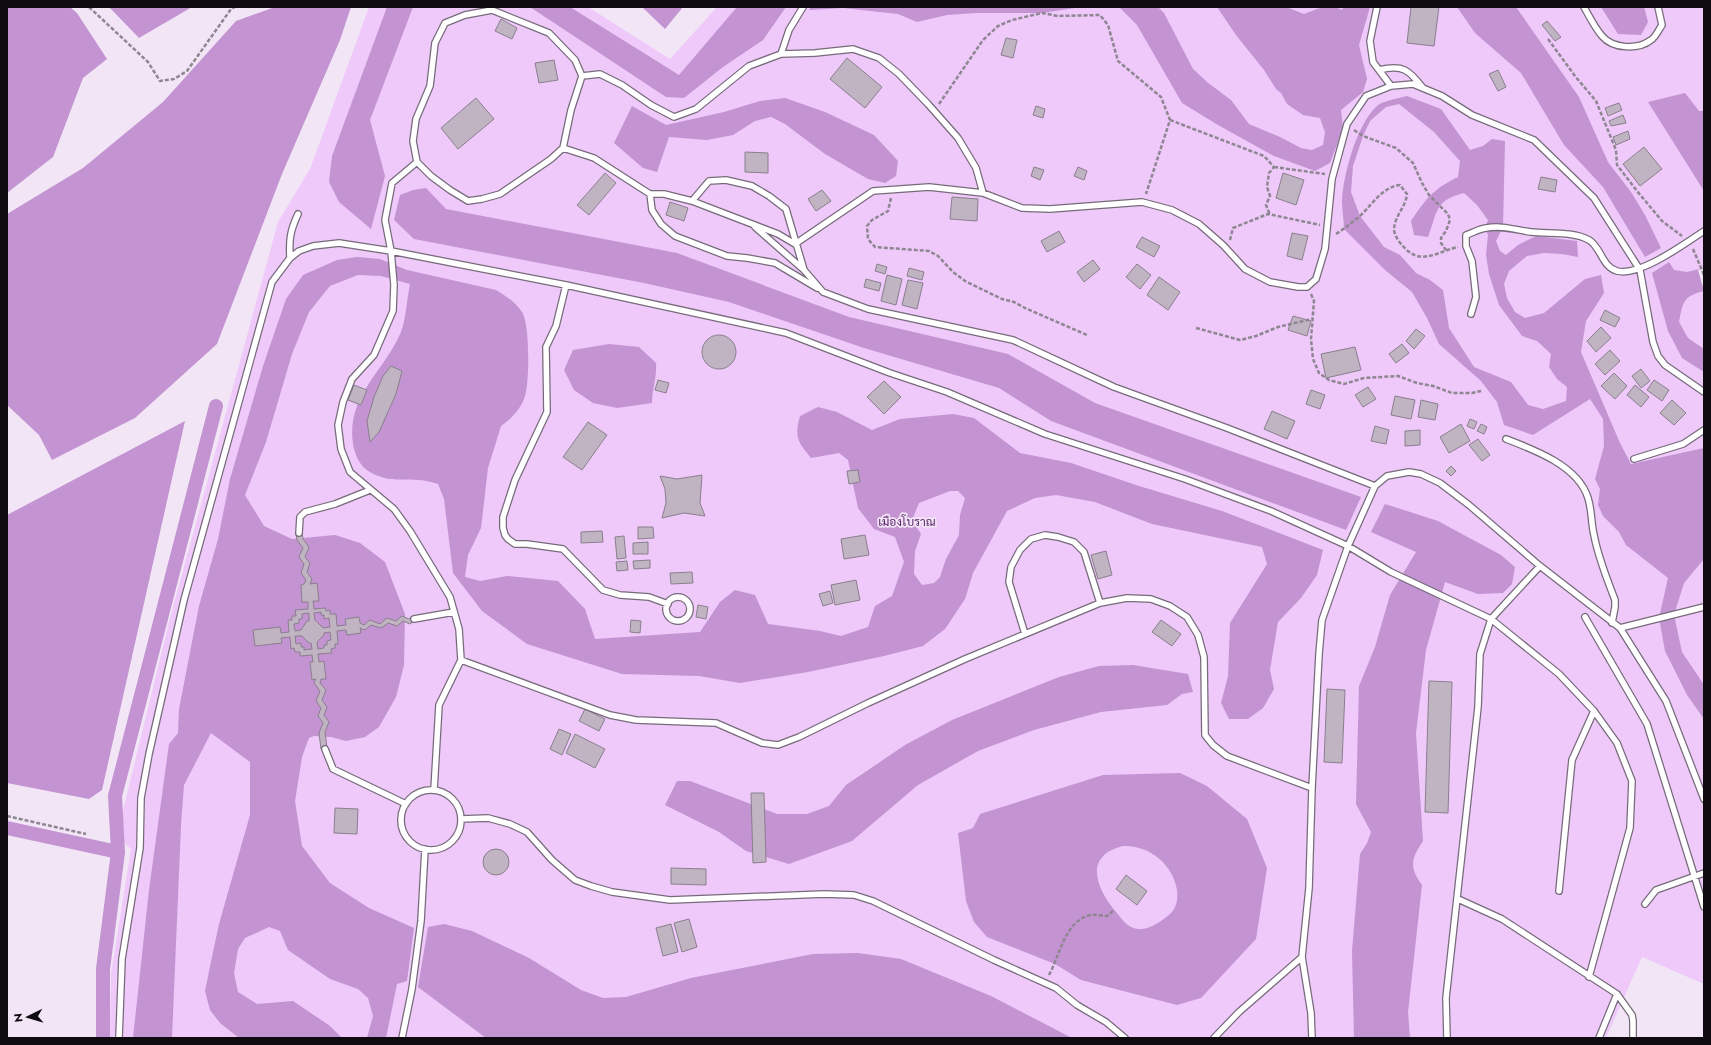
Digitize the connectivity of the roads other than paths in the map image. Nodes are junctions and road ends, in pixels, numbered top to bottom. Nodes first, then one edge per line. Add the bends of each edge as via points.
1 (803, 7) edge
2 (1377, 7) edge
3 (1584, 7) edge
4 (1658, 7) edge
5 (781, 54) junction
6 (1379, 70) junction
7 (582, 76) junction
8 (1391, 86) junction
9 (1424, 88) junction
10 (563, 148) junction
11 (417, 162) junction
12 (983, 193) junction
13 (650, 194) junction
14 (692, 202) junction
15 (298, 214) dead end
16 (752, 224) junction
17 (1704, 231) edge
18 (795, 244) junction
19 (391, 251) junction
20 (290, 258) junction
21 (804, 270) junction
22 (1640, 270) junction
23 (566, 285) junction
24 (823, 292) junction
25 (1471, 314) dead end
26 (1704, 392) edge
27 (1704, 430) edge
28 (1506, 439) dead end
29 (1634, 459) dead end
30 (1375, 486) junction
31 (370, 490) junction
32 (299, 533) dead end
33 (1348, 546) junction
34 (1540, 566) junction
35 (1100, 603) junction
36 (668, 604) junction
37 (1704, 607) edge
38 (454, 612) junction
39 (1585, 617) dead end
40 (414, 619) dead end
41 (1491, 620) junction
42 (1612, 623) junction
43 (1620, 628) junction
44 (1025, 634) junction
45 (461, 660) junction
46 (1594, 711) junction
47 (325, 749) dead end
48 (1312, 788) junction
49 (434, 790) junction
50 (1704, 799) edge
51 (406, 804) junction
52 (461, 819) junction
53 (425, 849) junction
54 (1704, 872) edge
55 (1694, 876) junction
56 (1559, 891) dead end
57 (1458, 899) junction
58 (1645, 904) dead end
59 (1704, 907) edge
60 (1302, 957) junction
61 (1589, 977) junction
62 (1617, 994) junction
63 (119, 1038) edge
64 (402, 1038) edge
65 (1125, 1038) edge
66 (1214, 1038) edge
67 (1312, 1038) edge
68 (1447, 1038) edge
69 (1599, 1038) edge
70 (1633, 1038) edge

1 - 5 lane via 789,30
2 - 6 lane via 1370,40 1373,62
3 - 4 lane via 1602,37 1624,47 1638,46 1652,40 1662,25
5 - 7 lane via 749,66 696,110 674,117 600,74
5 - 12 lane via 853,49 879,58 899,74 958,138 976,168
6 - 8 lane
6 - 9 lane via 1392,67 1410,71
7 - 10 lane
7 - 11 lane via 575,60 549,33 492,10 465,15 445,23 435,43 430,86 416,119 413,141
8 - 9 lane via 1413,84
8 - 12 lane via 1366,96 1347,124 1333,176 1325,249 1316,279 1308,286 1298,287 1270,282 1245,269 1199,224 1172,210 1144,202 1050,209 1022,208
9 - 22 lane via 1472,114 1534,140 1594,198
10 - 11 lane via 500,194 468,201 431,176
10 - 13 lane via 594,158
11 - 19 lane via 392,183 385,220
12 - 18 lane via 929,187 873,191
13 - 14 lane via 664,194
13 - 24 lane via 652,210 661,224 675,236 728,256 775,263
14 - 16 lane
14 - 18 lane via 709,181 726,180 752,186 786,210
15 - 20 lane via 291,228
16 - 18 lane
16 - 21 lane
17 - 22 lane
18 - 21 lane
19 - 20 lane via 339,243 313,246 299,251
19 - 23 lane
19 - 31 lane via 393,311 374,355 352,379 338,425 341,449 350,472
20 - 63 lane via 272,282 184,600 149,754 142,798 140,848 122,960
21 - 24 lane
22 - 25 lane via 1617,271 1606,264 1590,241 1579,236 1503,227 1485,228 1466,235 1476,297
22 - 26 lane via 1653,342 1658,356 1665,365
23 - 33 lane via 786,333 947,392 1044,434 1185,479 1271,511
23 - 36 lane via 556,326 546,347 547,412 515,480 503,517 505,535 515,544 562,549 603,590 649,597
24 - 30 lane via 868,309 1013,340 1114,386
27 - 29 lane via 1683,444
28 - 42 lane via 1540,452 1574,475 1582,486 1588,498 1594,536 1614,600
30 - 33 lane
30 - 34 lane via 1387,476 1409,472 1421,474 1440,483
31 - 32 lane via 335,504 305,512 300,517
31 - 38 lane via 394,509 410,531 450,596
33 - 41 lane via 1391,572
33 - 48 lane via 1322,620
34 - 41 lane
34 - 42 lane
35 - 44 lane
35 - 44 lane via 1084,552 1074,542 1045,535 1030,539 1010,568 1009,582
35 - 48 lane via 1128,598 1151,598 1187,617 1198,635 1204,657 1205,735 1227,756
36 - 36 lane via 667,612 671,618 678,621 688,615 690,607 683,598 676,597
37 - 43 lane
38 - 40 lane
38 - 45 lane via 459,629
39 - 55 lane via 1647,724
41 - 46 lane via 1559,674
41 - 57 lane via 1480,654 1478,707
42 - 43 lane
43 - 50 lane via 1666,701
44 - 45 lane via 778,745 762,743 716,724 636,720 610,715
45 - 49 lane via 439,706
46 - 56 lane via 1572,760
46 - 61 lane via 1617,743 1632,781 1630,828
47 - 51 lane via 333,769
48 - 60 lane via 1309,888
49 - 51 lane via 421,791
49 - 52 lane via 448,795 457,804
51 - 53 lane via 401,824 406,836
52 - 53 lane via 453,840 444,847
52 - 65 lane via 488,818 527,832 552,860 575,880 612,892 670,900 824,894 854,895 873,901 1056,988
53 - 64 lane via 421,921 412,989
54 - 55 lane
55 - 58 lane via 1656,890
55 - 59 lane
57 - 61 lane via 1502,919
57 - 68 lane via 1446,998
60 - 66 lane via 1239,1012
60 - 67 lane
61 - 62 lane
62 - 69 lane
62 - 70 lane via 1632,1015

